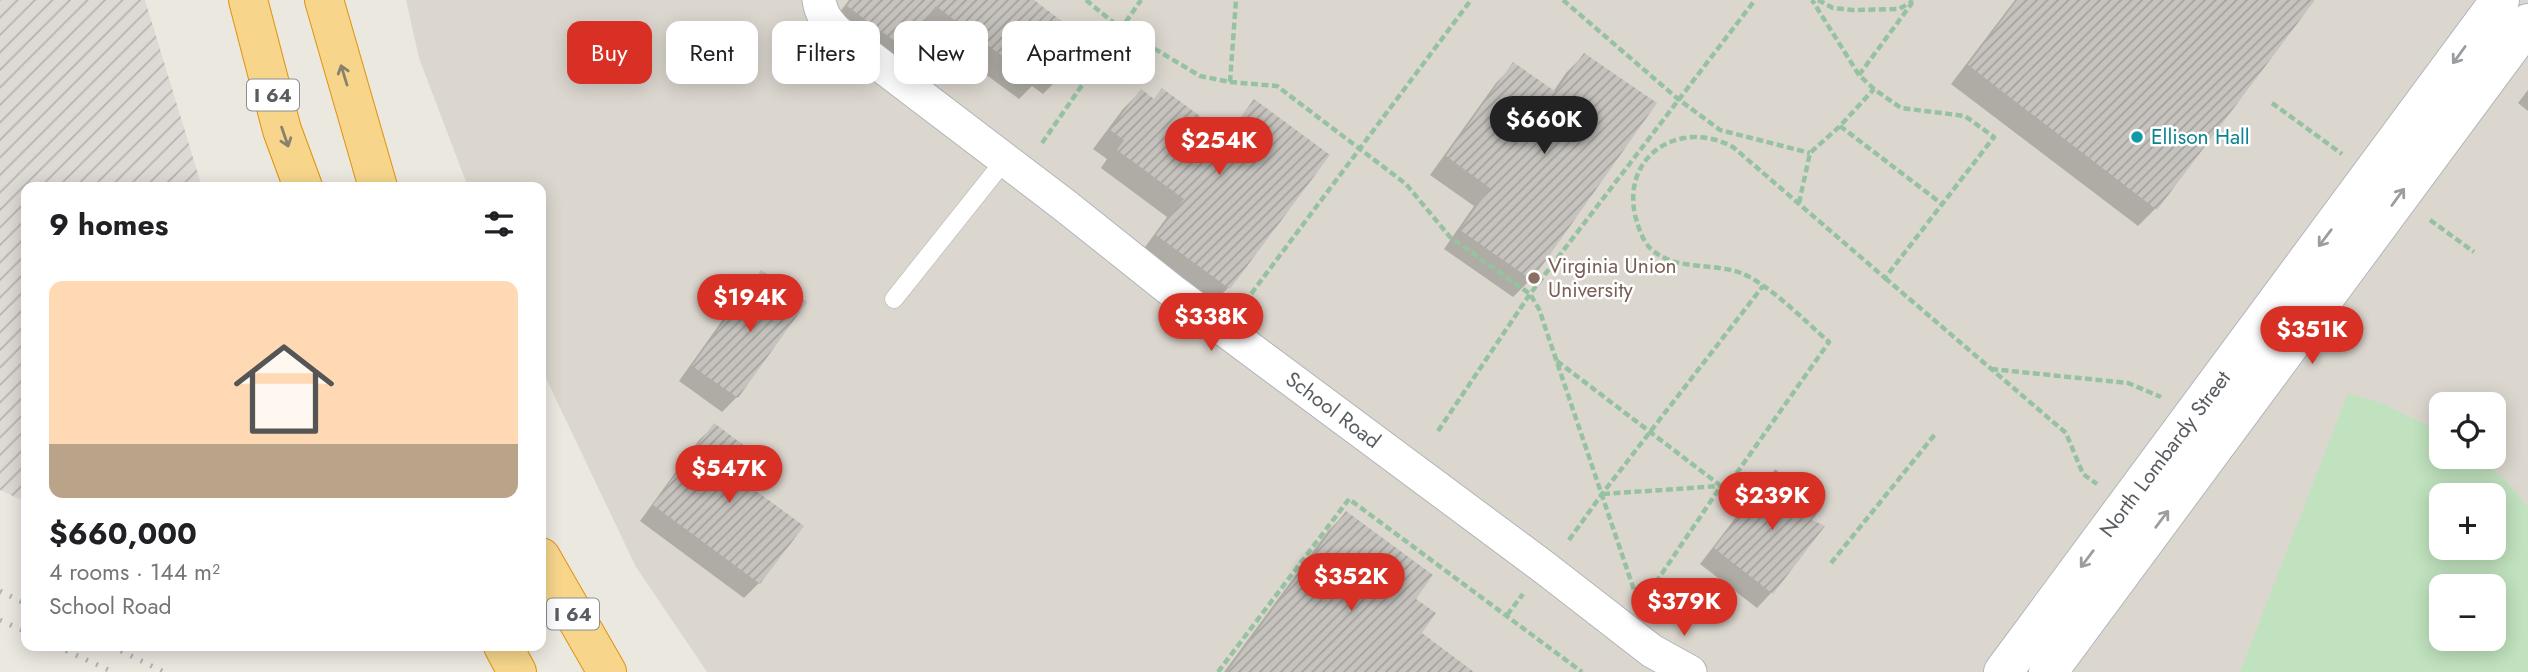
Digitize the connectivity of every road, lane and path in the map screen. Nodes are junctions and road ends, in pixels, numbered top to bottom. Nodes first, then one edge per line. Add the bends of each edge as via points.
1 (248, 0) edge
2 (324, 0) edge
3 (1086, 0) edge
4 (1141, 0) edge
5 (1236, 0) edge
6 (1471, 0) edge
7 (1563, 0) edge
8 (1755, 0) edge
9 (1815, 0) edge
10 (2500, 0) edge
11 (1914, 1) edge
12 (820, 5) edge
13 (1112, 21) edge
14 (1125, 21) edge
15 (2528, 23) edge
16 (1155, 49) edge
17 (1859, 75) junction
18 (1230, 82) junction
19 (1082, 84) edge
20 (1874, 89) junction
21 (1678, 99) junction
22 (2272, 103) dead end
23 (1840, 126) junction
24 (1720, 130) junction
25 (1718, 138) junction
26 (1038, 149) dead end
27 (1360, 151) junction
28 (1639, 151) junction
29 (1810, 153) junction
30 (1648, 156) junction
31 (2347, 158) dead end
32 (1004, 161) junction
33 (301, 182) edge
34 (377, 182) edge
35 (1799, 203) junction
36 (1942, 204) junction
37 (2422, 214) dead end
38 (2474, 252) dead end
39 (1885, 278) junction
40 (1763, 286) junction
41 (1530, 294) junction
42 (894, 299) dead end
43 (1243, 305) dead end
44 (1555, 359) junction
45 (1990, 369) junction
46 (2166, 399) dead end
47 (1438, 431) dead end
48 (1651, 432) junction
49 (1936, 433) dead end
50 (1721, 486) junction
51 (2103, 488) dead end
52 (1602, 494) junction
53 (1569, 540) dead end
54 (1831, 562) dead end
55 (546, 567) edge
56 (1524, 594) dead end
57 (1635, 594) dead end
58 (1639, 607) dead end
59 (1507, 615) junction
60 (506, 651) edge
61 (1661, 661) edge
62 (517, 672) edge
63 (607, 672) edge
64 (1217, 672) edge
65 (1582, 672) edge
66 (1690, 672) edge
67 (2003, 672) edge
68 (2048, 672) edge

1 -> 33 highway, I 64 via 282,130
34 -> 2 highway
3 - 13 path
4 - 14 path
5 - 18 path
6 - 27 path
7 - 21 path
8 - 21 path
9 - 11 path via 1853,10 1899,9
9 - 17 path
10 -> 67 main road, North Lombardy Street
11 - 17 path
12 - 32 street, School Road via 837,32
68 -> 15 main road, North Lombardy Street
16 - 18 path via 1200,76
17 - 20 path
18 - 27 path via 1277,86
19 - 26 path
20 - 23 path
20 - 36 path via 1901,108 1965,116 1994,137
21 - 24 path
21 - 28 path
22 - 31 path
23 - 29 path
23 - 36 path
24 - 25 path
24 - 29 path
25 - 30 path via 1690,136
25 - 35 path
27 - 41 path via 1406,184 1450,237
27 - 43 path
28 - 30 path
28 - 41 path
29 - 35 path
30 - 40 path via 1634,186 1633,204 1638,228 1649,247 1685,265 1730,269
32 - 42 lane
32 - 61 street, School Road
35 - 39 path
36 - 39 path
37 - 38 path
39 - 45 path
40 - 48 path
40 - 50 path via 1829,342 1734,477
41 - 44 path
41 - 47 path
44 - 48 path
44 - 52 path
45 - 46 path via 2128,383
45 - 51 path via 2066,433 2084,474
48 - 50 path
48 - 52 path
49 - 54 path
50 - 52 path
50 - 58 path
52 - 53 path
52 - 57 path
55 - 63 highway, I 64
56 - 59 path
59 - 64 path via 1349,499
59 - 65 path
60 - 62 highway
61 - 66 street, School Road

